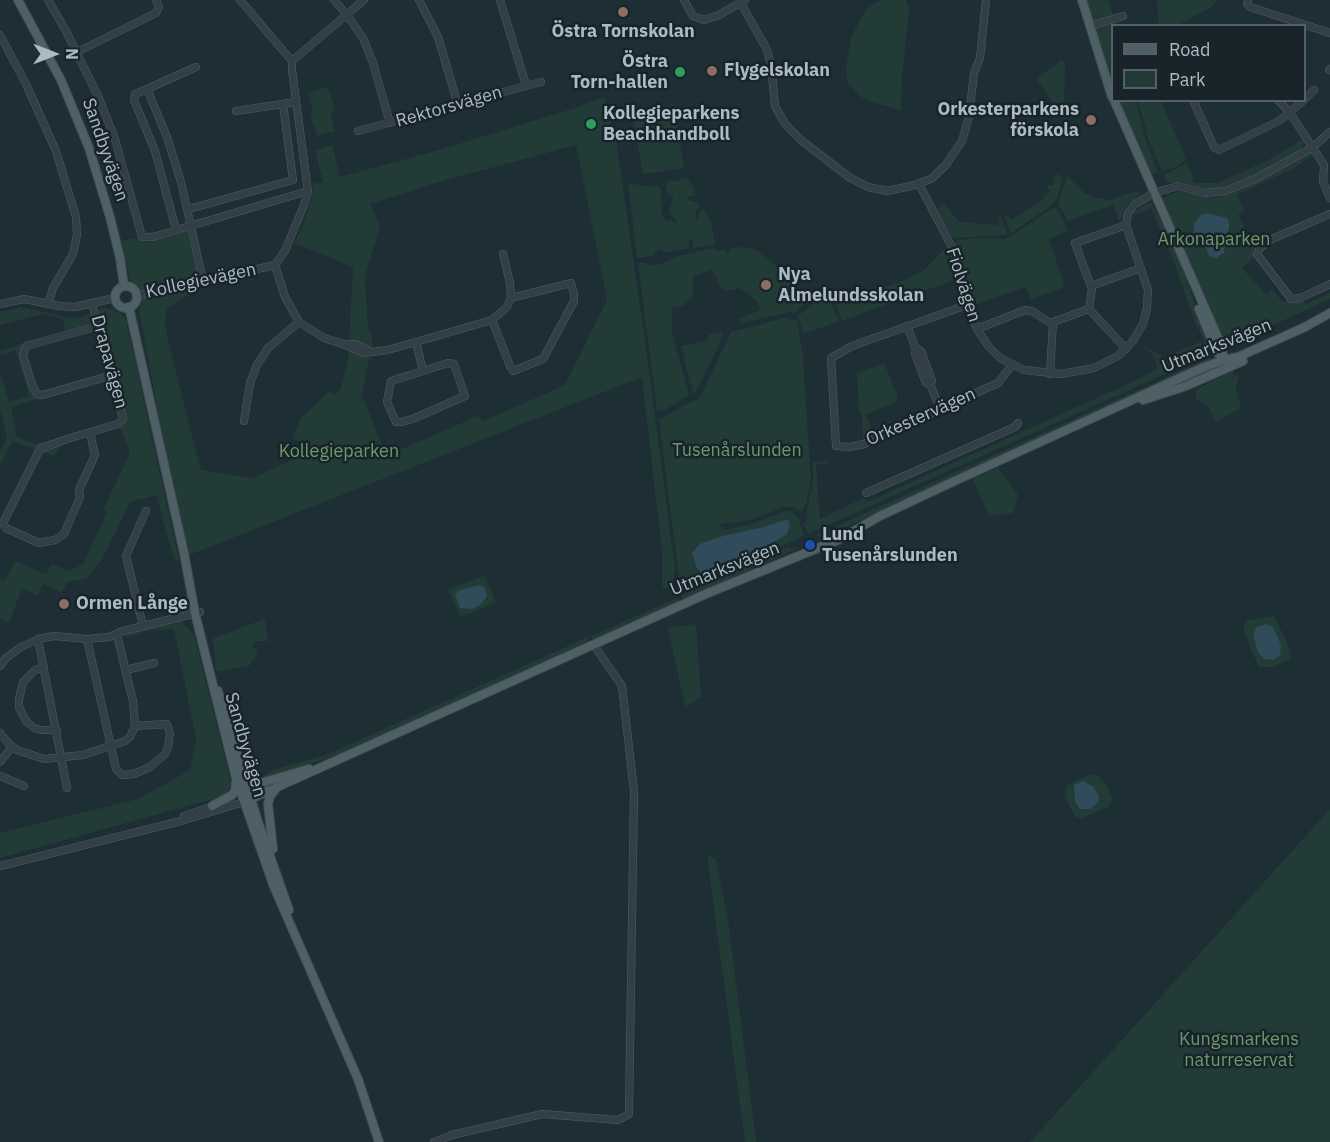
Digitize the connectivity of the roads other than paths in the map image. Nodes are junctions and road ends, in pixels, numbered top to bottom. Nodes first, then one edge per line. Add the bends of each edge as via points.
1 (18, 0) edge
2 (61, 0) edge
3 (156, 0) edge
4 (240, 0) edge
5 (334, 0) edge
6 (364, 0) edge
7 (419, 0) edge
8 (500, 0) edge
9 (684, 0) edge
10 (986, 0) edge
11 (1082, 0) edge
12 (1248, 0) edge
13 (743, 1) edge
14 (50, 3) edge
15 (347, 15) junction
16 (1123, 16) dead end
17 (1302, 24) edge
18 (1306, 25) edge
19 (1090, 26) junction
20 (1330, 33) edge
21 (0, 35) edge
22 (77, 52) junction
23 (292, 62) junction
24 (196, 67) dead end
25 (540, 82) dead end
26 (526, 86) junction
27 (147, 89) junction
28 (1314, 90) dead end
29 (1111, 93) edge
30 (1306, 98) edge
31 (296, 102) junction
32 (1114, 102) edge
33 (1194, 102) edge
34 (1280, 102) edge
35 (1302, 102) edge
36 (283, 104) junction
37 (458, 105) junction
38 (236, 111) dead end
39 (1290, 113) junction
40 (390, 123) junction
41 (358, 131) dead end
42 (1330, 132) edge
43 (1313, 147) junction
44 (919, 184) junction
45 (308, 191) junction
46 (1154, 193) junction
47 (1330, 198) edge
48 (189, 209) junction
49 (1330, 214) edge
50 (192, 225) junction
51 (1126, 225) junction
52 (176, 230) junction
53 (503, 254) dead end
54 (275, 265) junction
55 (1141, 268) junction
56 (203, 280) junction
57 (1191, 280) junction
58 (1330, 284) edge
59 (124, 286) junction
60 (1091, 286) junction
61 (136, 296) junction
62 (115, 298) junction
63 (511, 298) junction
64 (0, 304) edge
65 (48, 304) junction
66 (92, 304) junction
67 (967, 305) junction
68 (129, 307) junction
69 (1089, 309) junction
70 (1330, 313) edge
71 (1330, 318) edge
72 (492, 320) junction
73 (299, 322) junction
74 (1053, 322) junction
75 (99, 326) junction
76 (907, 326) junction
77 (977, 328) junction
78 (416, 342) junction
79 (1126, 349) junction
80 (1217, 352) junction
81 (1224, 360) junction
82 (1012, 365) junction
83 (1234, 365) junction
84 (1202, 368) junction
85 (423, 371) junction
86 (1050, 374) junction
87 (113, 375) junction
88 (1164, 393) junction
89 (1117, 408) junction
90 (940, 409) junction
91 (244, 421) dead end
92 (1018, 423) dead end
93 (90, 433) junction
94 (866, 493) dead end
95 (146, 511) dead end
96 (1, 523) edge
97 (197, 612) junction
98 (143, 626) junction
99 (117, 635) junction
100 (38, 639) junction
101 (87, 639) junction
102 (592, 645) junction
103 (3, 655) edge
104 (154, 663) dead end
105 (0, 666) edge
106 (44, 667) junction
107 (126, 670) junction
108 (135, 726) junction
109 (57, 730) junction
110 (0, 733) edge
111 (232, 734) junction
112 (111, 746) junction
113 (12, 747) junction
114 (343, 757) junction
115 (62, 759) junction
116 (0, 762) edge
117 (309, 769) junction
118 (0, 776) edge
119 (236, 778) junction
120 (24, 786) dead end
121 (67, 788) dead end
122 (275, 790) junction
123 (246, 798) junction
124 (212, 806) junction
125 (140, 831) junction
126 (0, 867) edge
127 (288, 908) junction
128 (298, 939) junction
129 (379, 1142) edge
130 (434, 1142) edge

1 - 59 main road, Sandbyvägen via 76,112 110,217
2 - 14 street
3 - 22 street via 156,13
4 - 23 street
5 - 15 street
6 - 15 street
7 - 37 street via 438,37
8 - 26 street
9 - 13 street via 693,16 704,20
10 - 44 street via 980,58 962,141 945,166
11 - 19 main road
12 - 17 street via 1250,7
13 - 44 street via 767,50 775,106 785,124 843,173 868,187 887,190
14 - 22 street
15 - 23 street
15 - 40 street via 368,50
16 - 19 street
18 - 20 street
19 - 29 main road
21 - 65 street via 56,151 76,217 73,254
22 - 52 street via 115,139 140,234 145,238
23 - 31 street
24 - 27 street
25 - 26 street, Rektorsvägen
26 - 37 street, Rektorsvägen
27 - 48 street via 167,137
27 - 52 street via 135,94 134,100 154,151
28 - 30 street
31 - 36 street
31 - 45 street
32 - 46 main road
33 - 39 street via 1214,147 1219,150 1255,135
34 - 39 street
35 - 39 street
36 - 38 street
36 - 48 street via 293,180
37 - 40 street, Rektorsvägen
39 - 43 street
40 - 41 street, Rektorsvägen
42 - 43 street
43 - 46 street via 1225,191 1205,193 1178,186
43 - 47 street via 1324,165 1323,182
44 - 67 street, Fiolvägen via 954,251
45 - 50 street
45 - 54 street via 289,243
46 - 51 street via 1131,208
46 - 57 main road
48 - 50 street
49 - 58 street via 1272,239 1257,254 1291,299
50 - 52 street
50 - 56 street
51 - 55 street, Fiolvägen
51 - 60 street via 1075,243
53 - 63 street
54 - 56 street, Kollegievägen
54 - 73 street, Kollegievägen via 285,297
55 - 60 street
55 - 79 street, Fiolvägen via 1148,290 1148,308 1140,330
56 - 61 street, Kollegievägen
57 - 80 main road
57 - 81 main road
59 - 61 main road via 133,289
59 - 62 main road
60 - 69 street
61 - 68 main road
62 - 66 street
62 - 68 main road via 119,306
63 - 72 street
63 - 72 street via 571,283 574,301 543,359 513,371
64 - 65 street via 24,299
65 - 66 street
66 - 75 street, Drapavägen
67 - 76 street
67 - 77 street, Fiolvägen
68 - 97 main road, Sandbyvägen
69 - 74 street
69 - 79 street
70 - 81 main road, Utmarksvägen
71 - 83 main road, Utmarksvägen
72 - 78 street, Kollegievägen
73 - 78 street, Kollegievägen via 324,339 356,344 371,352
73 - 91 street via 268,348 257,365
74 - 77 street via 1025,310
74 - 86 street
75 - 87 street, Drapavägen
75 - 87 street via 26,346 23,356 37,394
76 - 90 street via 922,374
76 - 90 street, Orkestervägen via 831,358 836,446 864,444
77 - 82 street, Fiolvägen via 989,347
78 - 85 street
79 - 86 street, Fiolvägen via 1094,368
80 - 81 main road
80 - 84 main road
81 - 83 main road
81 - 84 main road, Utmarksvägen
81 - 88 main road via 1220,368
82 - 86 street, Fiolvägen
82 - 90 street, Orkestervägen via 998,382
83 - 88 main road, Utmarksvägen
84 - 89 main road, Utmarksvägen
85 - 85 street via 454,364 465,396 396,422 387,402 391,381
87 - 93 street, Drapavägen via 123,419
88 - 89 main road, Utmarksvägen
89 - 102 main road, Utmarksvägen via 917,499 840,539
92 - 94 street via 1015,428
93 - 96 street, Drapavägen via 40,449
93 - 96 street, Drapavägen via 95,455 64,534 39,543
95 - 98 street via 126,556
97 - 98 street
97 - 111 main road, Sandbyvägen
97 - 119 main road, Sandbyvägen
98 - 99 street
99 - 101 street
99 - 107 street
100 - 101 street
100 - 103 street
100 - 106 street
101 - 112 street
102 - 114 main road, Utmarksvägen
102 - 130 street via 622,686 634,791 629,1114 618,1120 542,1114
103 - 105 street
104 - 107 street
106 - 109 street
106 - 109 street via 24,682 19,707 34,728
107 - 108 street
108 - 112 street via 130,737
108 - 112 street via 167,724 168,747 159,760 122,776 116,769
109 - 115 street
110 - 113 street
111 - 117 main road via 247,775 255,783
111 - 123 main road, Sandbyvägen
112 - 115 street
113 - 115 street via 34,757
113 - 116 street
114 - 117 main road, Utmarksvägen
114 - 122 main road, Utmarksvägen
115 - 121 street
117 - 123 main road, Utmarksvägen
118 - 120 street
119 - 123 main road, Sandbyvägen
119 - 124 main road via 232,795
122 - 123 main road, Utmarksvägen
122 - 127 main road via 268,804 270,838
123 - 124 street, Utmarksvägen
123 - 125 street, Utmarksvägen
123 - 127 main road, Sandbyvägen
123 - 128 main road, Sandbyvägen via 274,887
124 - 125 street, Utmarksvägen
125 - 126 street, Utmarksvägen
127 - 128 main road, Sandbyvägen
128 - 129 main road, Sandbyvägen via 358,1079

